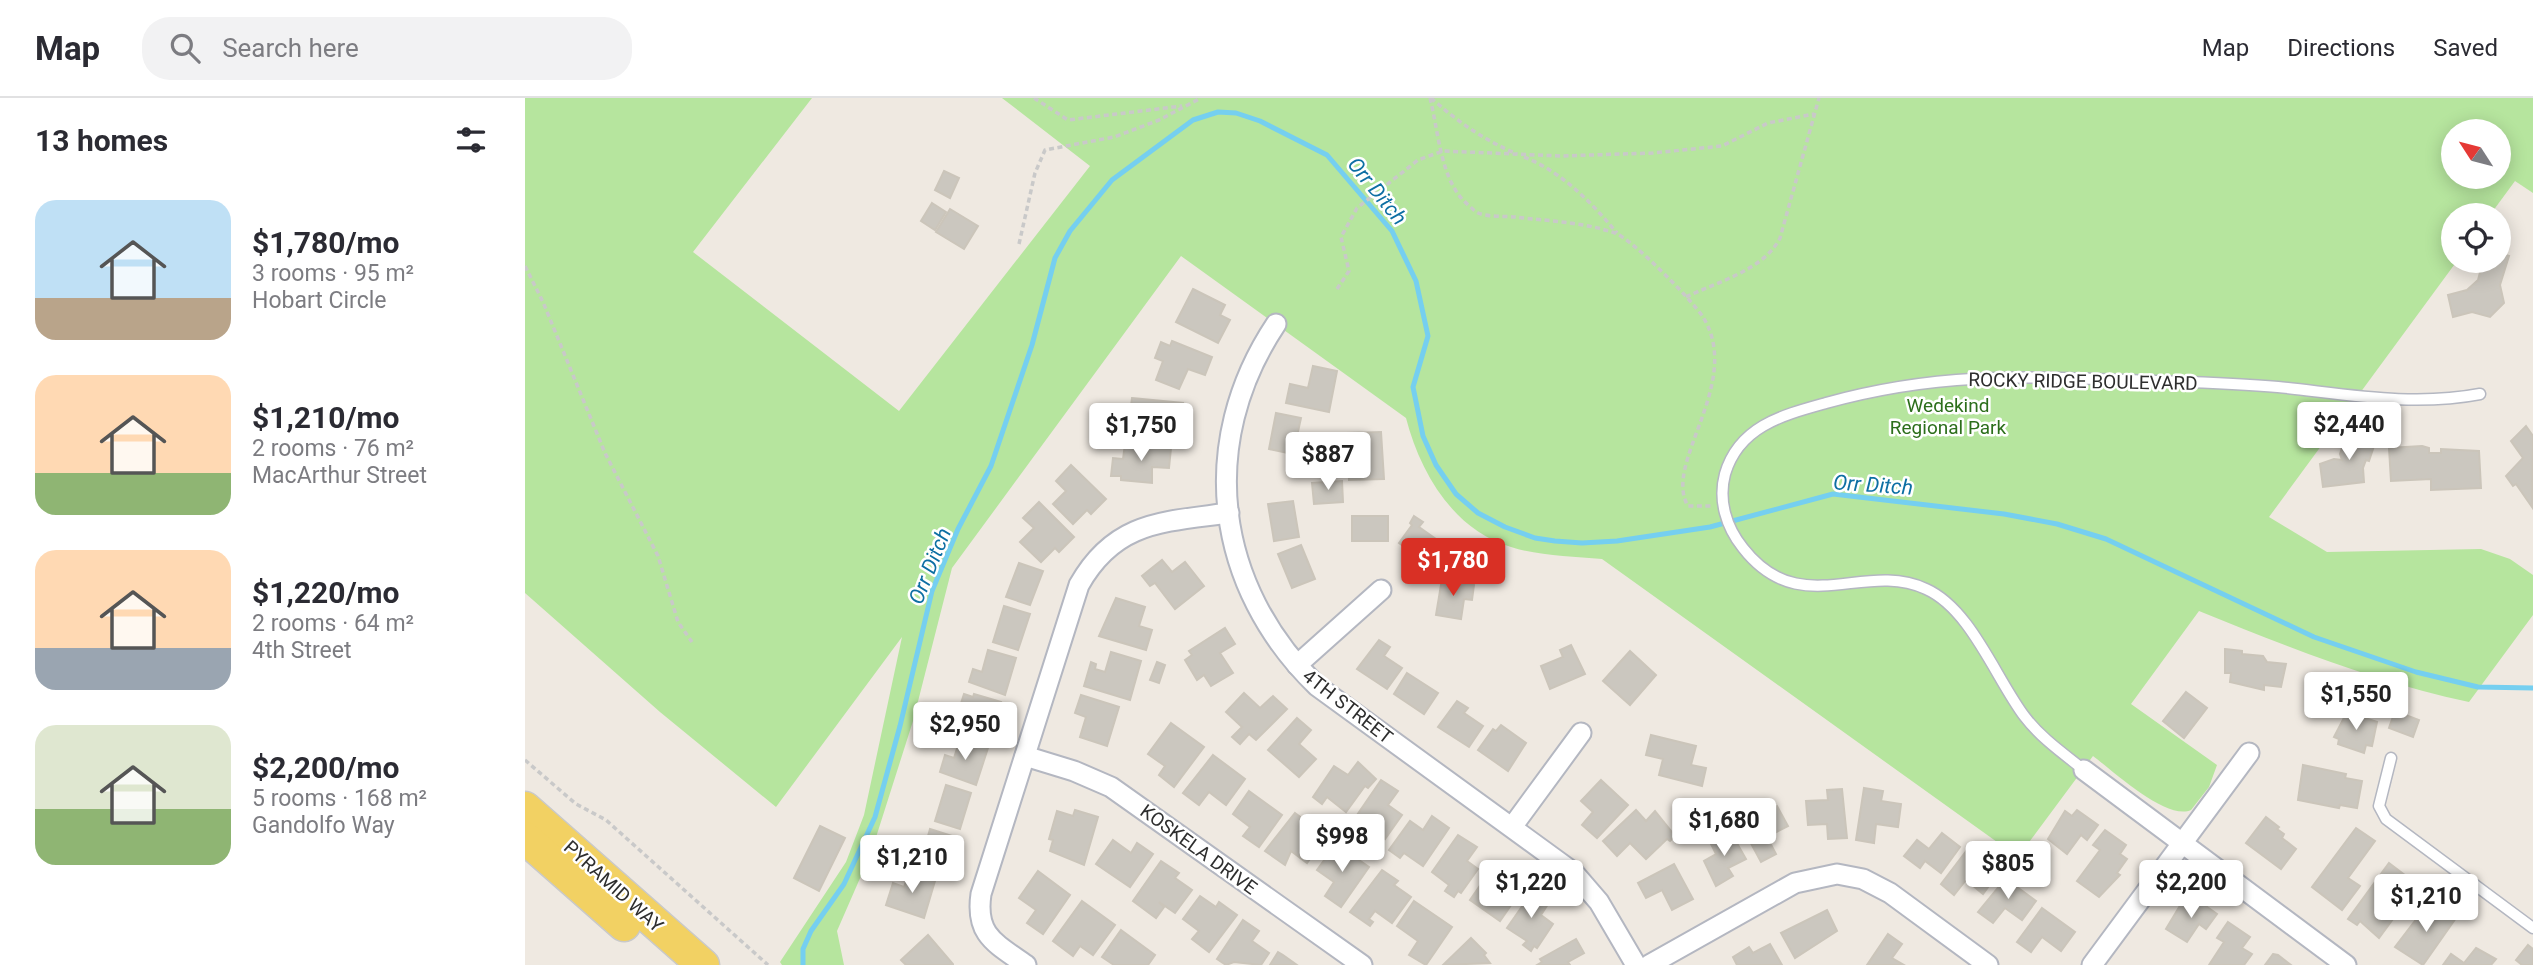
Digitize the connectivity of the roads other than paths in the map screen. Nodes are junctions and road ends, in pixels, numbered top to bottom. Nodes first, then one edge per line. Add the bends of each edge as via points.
1 (1276, 324) dead end
2 (2480, 394) dead end
3 (1229, 513) junction
4 (1381, 590) dead end
5 (1297, 665) junction
6 (1581, 733) dead end
7 (2249, 753) dead end
8 (1025, 756) junction
9 (2391, 758) dead end
10 (2084, 770) joint
11 (525, 808) edge
12 (1512, 827) junction
13 (525, 838) edge
14 (2183, 844) junction
15 (2533, 928) edge
16 (1963, 958) edge
17 (670, 965) edge
18 (703, 965) edge
19 (1026, 965) edge
20 (1362, 965) edge
21 (1636, 965) edge
22 (1649, 965) edge
23 (1988, 965) edge
24 (2092, 965) edge
25 (2346, 965) edge

1 - 3 street, 4TH STREET via 1236,407 1227,463
2 - 10 lane, ROCKY RIDGE BOULEVARD via 2450,400 2407,400 2276,387 2008,376 1911,383 1778,416 1739,445 1722,487 1724,504 1733,534 1763,569 1803,586 1891,580 1912,583 1949,603 2027,720
3 - 5 street, 4TH STREET via 1248,591 1271,633
3 - 8 street via 1132,530 1100,554 1075,595
4 - 5 street
5 - 12 street, 4TH STREET via 1337,701
6 - 12 street
7 - 14 street
8 - 19 street via 981,894 981,925 994,942
8 - 20 street, KOSKELA DRIVE via 1111,787
9 - 15 lane via 2379,806 2386,819
10 - 14 street, ROCKY RIDGE BOULEVARD
11 - 18 main road, PYRAMID WAY
12 - 21 street, 4TH STREET via 1587,886
13 - 17 main road, PYRAMID WAY
14 - 24 street
14 - 25 street, ROCKY RIDGE BOULEVARD
16 - 22 street via 1890,893 1863,879 1837,874 1795,883
16 - 23 street

